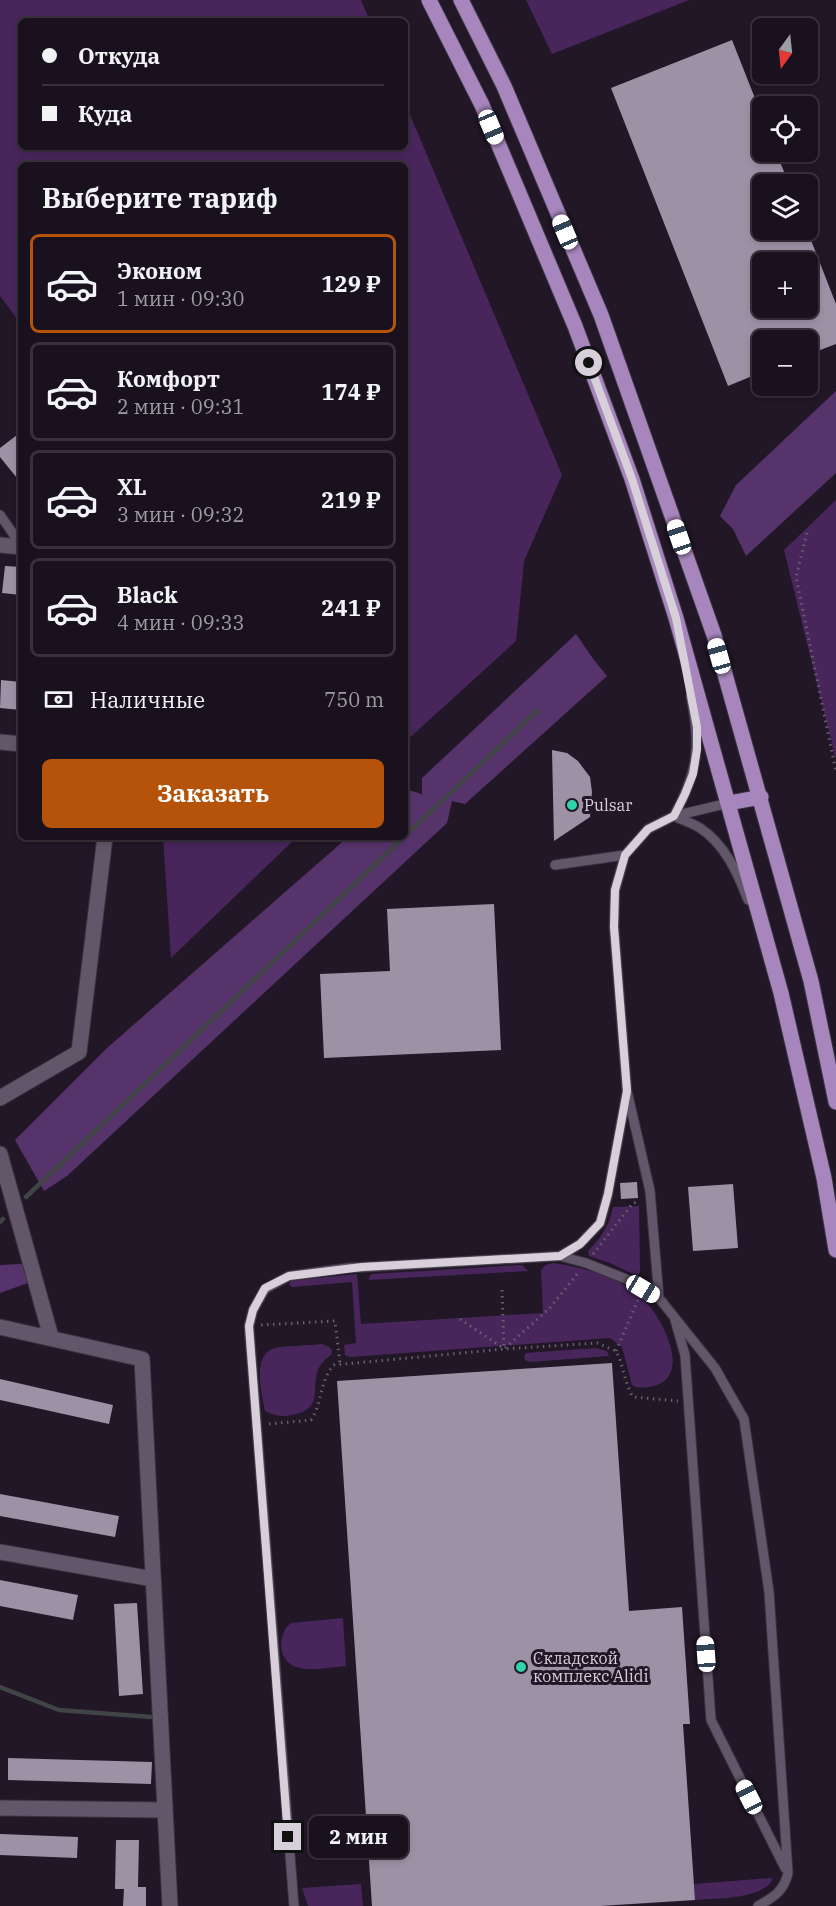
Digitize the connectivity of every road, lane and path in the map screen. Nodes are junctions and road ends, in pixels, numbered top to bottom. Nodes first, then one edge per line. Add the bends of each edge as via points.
1 (429, 0) edge
2 (461, 0) edge
3 (0, 515) edge
4 (807, 533) dead end
5 (18, 542) edge
6 (0, 545) edge
7 (18, 546) edge
8 (676, 618) junction
9 (0, 742) edge
10 (18, 744) edge
11 (836, 772) edge
12 (761, 797) junction
13 (729, 803) junction
14 (674, 816) junction
15 (105, 840) edge
16 (625, 855) junction
17 (555, 866) dead end
18 (770, 955) junction
19 (627, 1091) junction
20 (0, 1098) edge
21 (836, 1102) edge
22 (0, 1154) edge
23 (836, 1250) edge
24 (560, 1256) junction
25 (643, 1289) junction
26 (502, 1290) dead end
27 (658, 1298) junction
28 (674, 1317) junction
29 (460, 1318) dead end
30 (249, 1326) junction
31 (0, 1327) edge
32 (51, 1337) junction
33 (504, 1350) junction
34 (616, 1351) junction
35 (340, 1364) junction
36 (689, 1402) junction
37 (256, 1425) junction
38 (0, 1552) edge
39 (153, 1579) junction
40 (0, 1808) edge
41 (165, 1810) junction
42 (788, 1873) junction
43 (171, 1906) edge
44 (294, 1906) edge
45 (758, 1906) edge

1 - 8 main road via 482,105 575,326 632,479
2 - 12 main road via 504,86 601,315 714,635
3 - 5 lane
4 - 11 path via 796,577
6 - 7 street
8 - 13 main road
8 - 14 lane via 697,738 693,774
9 - 10 street
12 - 13 main road
12 - 21 main road via 811,981
13 - 14 lane
13 - 18 main road
14 - 16 lane via 648,829
14 - 18 lane via 701,829 724,851
15 - 20 street via 79,1052
16 - 17 lane
16 - 19 lane via 615,890 614,927
18 - 23 main road via 821,1166
19 - 24 lane via 600,1223 580,1244
19 - 27 lane via 650,1191
22 - 32 street
24 - 25 lane via 586,1263
24 - 30 lane via 355,1268 289,1276 265,1288
25 - 27 lane
25 - 34 path
26 - 33 path
27 - 28 lane
28 - 36 lane via 685,1355
28 - 42 lane via 715,1368 744,1419 770,1592
29 - 33 path
30 - 35 path via 335,1321
30 - 37 lane
31 - 32 street
32 - 39 street via 142,1359
33 - 34 path via 597,1343
33 - 35 path
34 - 36 path via 633,1397
35 - 37 path via 326,1374 318,1409 311,1420
36 - 42 lane via 711,1720
37 - 44 lane
38 - 39 street
39 - 41 street
40 - 41 street
41 - 43 street
42 - 45 lane via 777,1896

